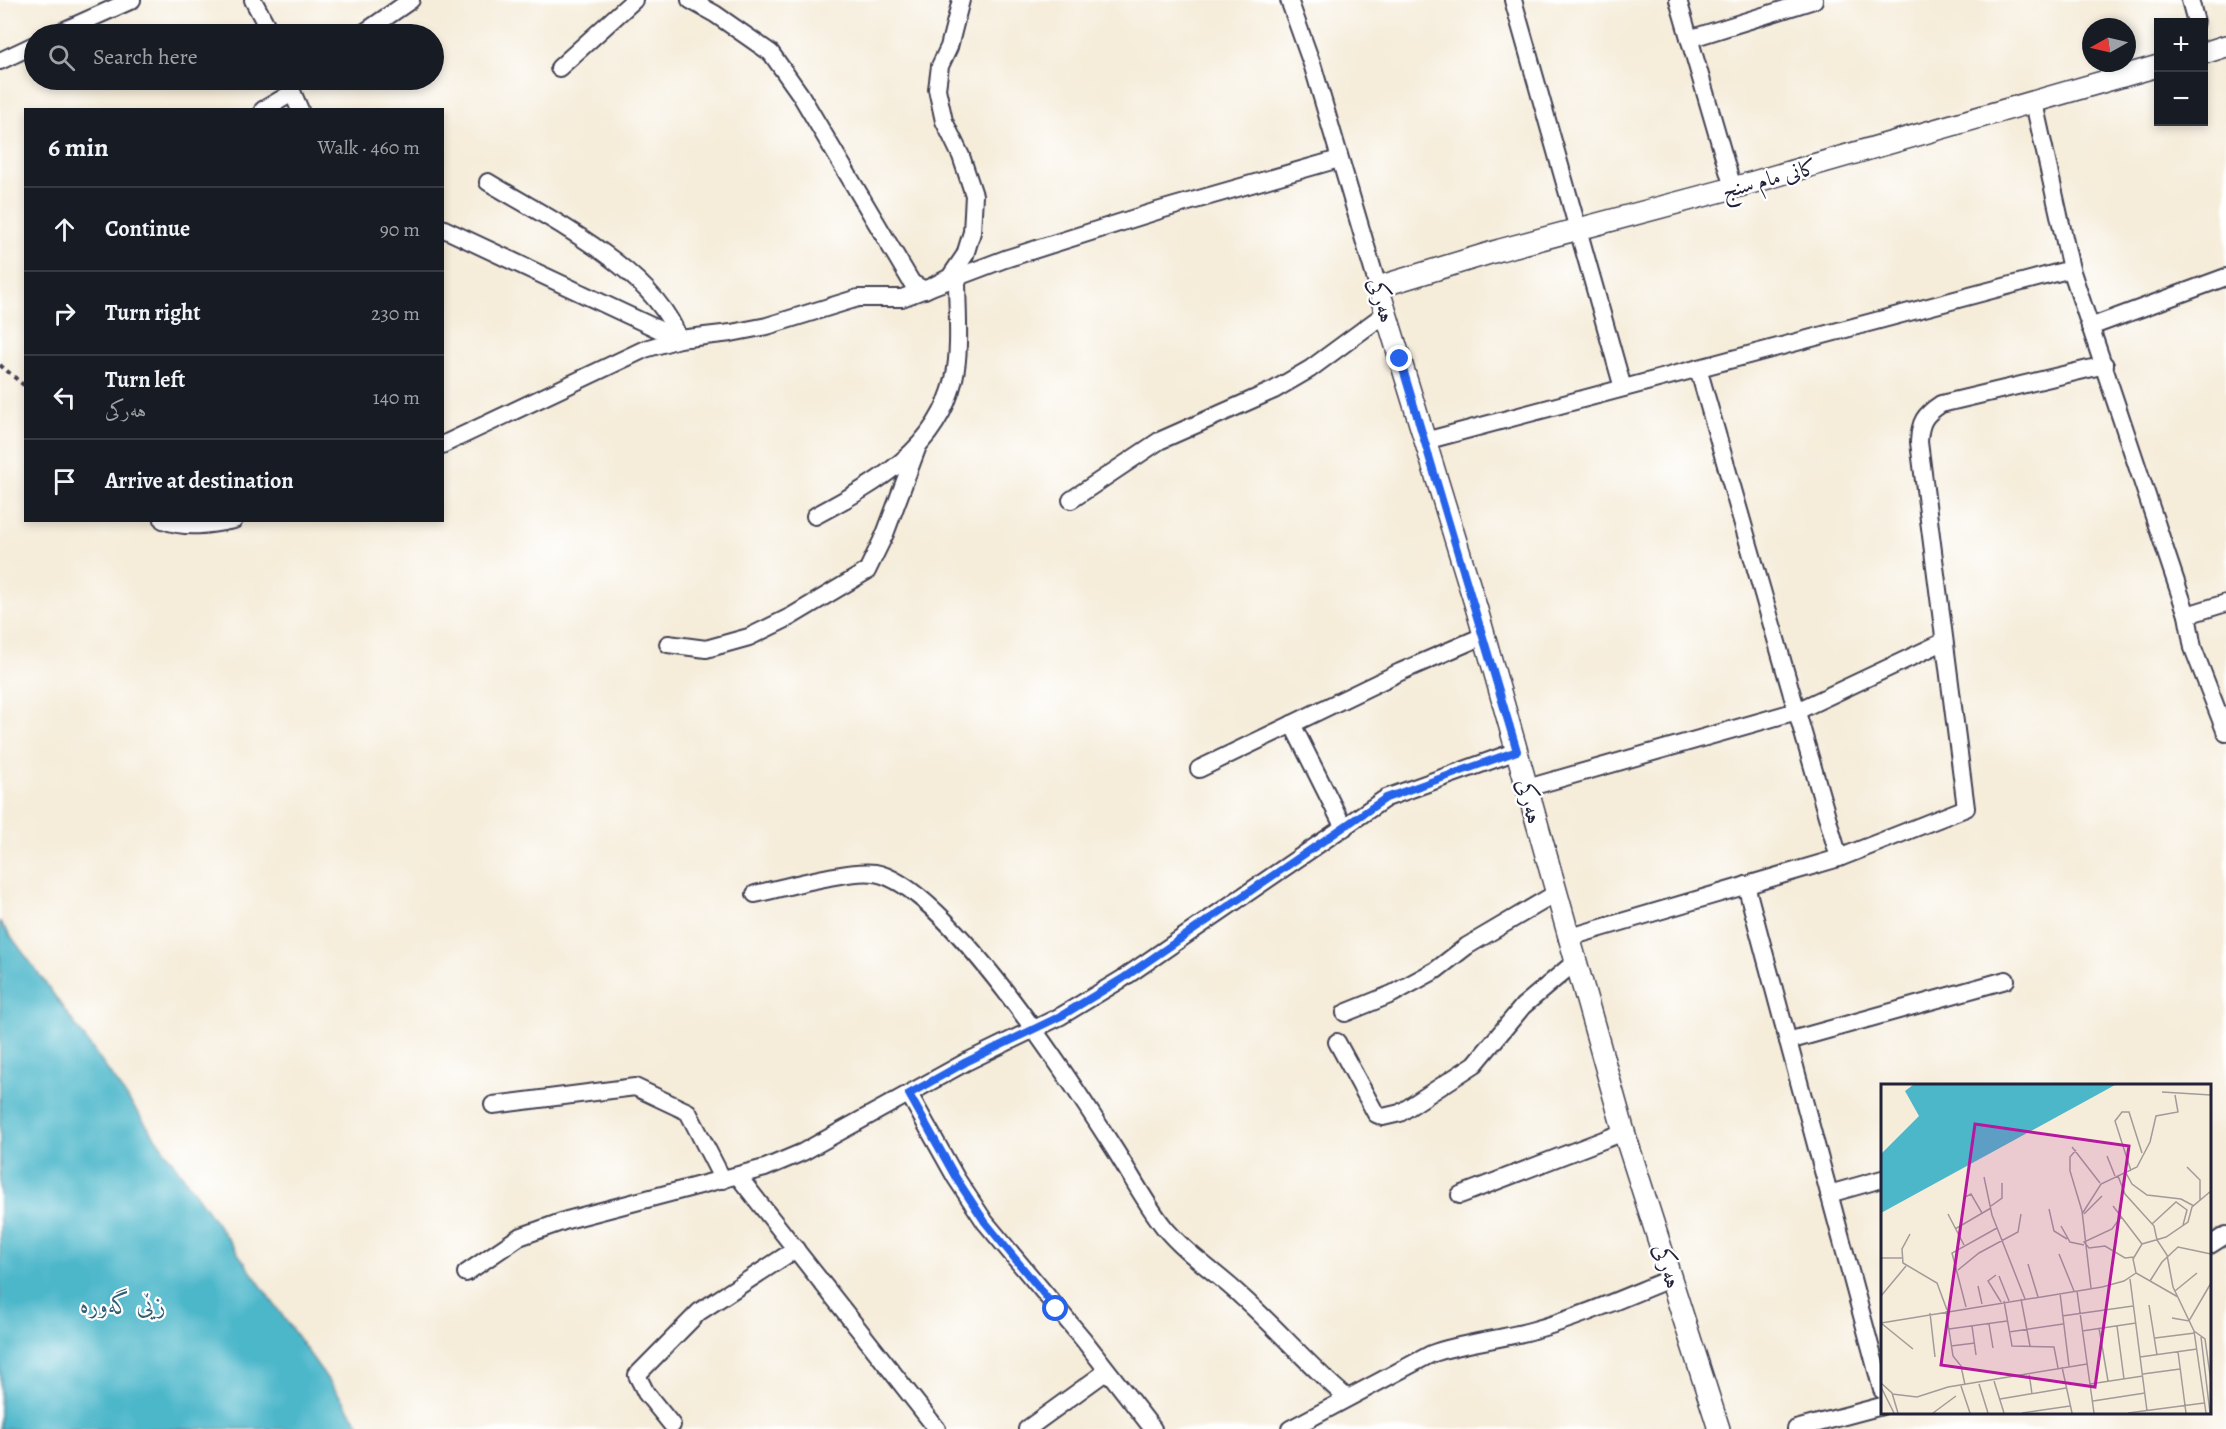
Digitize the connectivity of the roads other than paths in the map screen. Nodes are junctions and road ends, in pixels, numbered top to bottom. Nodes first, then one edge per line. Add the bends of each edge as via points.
1 (132, 0) edge
2 (253, 0) edge
3 (411, 0) edge
4 (634, 0) edge
5 (690, 0) edge
6 (961, 0) edge
7 (1289, 0) edge
8 (1513, 0) edge
9 (1678, 0) edge
10 (1814, 0) edge
11 (2190, 0) edge
12 (2195, 18) edge
13 (78, 24) edge
14 (266, 24) edge
15 (376, 24) edge
16 (1689, 39) junction
17 (2226, 46) edge
18 (24, 50) edge
19 (2208, 50) edge
20 (0, 62) edge
21 (2154, 67) edge
22 (559, 68) dead end
23 (286, 90) edge
24 (292, 90) edge
25 (2034, 104) junction
26 (265, 108) edge
27 (299, 108) edge
28 (1339, 159) junction
29 (488, 182) dead end
30 (1733, 188) junction
31 (1579, 228) junction
32 (444, 229) edge
33 (2071, 269) junction
34 (2226, 277) edge
35 (957, 278) junction
36 (1378, 287) junction
37 (925, 290) junction
38 (1386, 313) junction
39 (2090, 327) junction
40 (679, 339) junction
41 (2105, 365) junction
42 (1698, 368) junction
43 (1623, 388) junction
44 (1425, 441) junction
45 (444, 444) edge
46 (918, 446) junction
47 (1071, 500) dead end
48 (816, 516) dead end
49 (176, 522) edge
50 (223, 522) edge
51 (2226, 603) edge
52 (2187, 615) junction
53 (1483, 636) junction
54 (1943, 642) junction
55 (668, 644) dead end
56 (1797, 711) junction
57 (1292, 724) junction
58 (2226, 733) edge
59 (1517, 751) junction
60 (1199, 769) dead end
61 (1527, 788) junction
62 (1344, 828) junction
63 (1839, 858) junction
64 (1746, 885) junction
65 (755, 894) dead end
66 (1555, 894) junction
67 (1567, 938) junction
68 (1575, 962) junction
69 (2006, 980) dead end
70 (1345, 1013) dead end
71 (1034, 1029) junction
72 (1788, 1041) junction
73 (1337, 1042) dead end
74 (909, 1094) junction
75 (493, 1105) dead end
76 (1623, 1132) junction
77 (730, 1178) junction
78 (1881, 1179) edge
79 (1830, 1194) junction
80 (1460, 1195) dead end
81 (2226, 1235) edge
82 (2211, 1244) edge
83 (796, 1249) junction
84 (466, 1273) dead end
85 (1672, 1278) junction
86 (1107, 1371) junction
87 (1881, 1386) edge
88 (1346, 1397) junction
89 (1881, 1406) edge
90 (672, 1425) dead end
91 (937, 1429) edge
92 (1027, 1429) edge
93 (1153, 1429) edge
94 (1290, 1429) edge
95 (1719, 1429) edge
96 (1796, 1429) edge

1 - 13 street
2 - 14 street
3 - 15 street
4 - 22 street
5 - 37 street via 771,53 800,94 912,284
6 - 37 street via 940,66 937,89 944,121 974,195 972,232 965,255 950,277
7 - 28 street, هەرکی
8 - 31 street
9 - 16 street
10 - 16 street
11 - 12 street
16 - 30 street
17 - 19 street
18 - 20 street
21 - 25 street, کانی مام سنج
23 - 26 street
24 - 27 street
25 - 30 street, کانی مام سنج
25 - 33 street
28 - 35 street via 1157,211
28 - 36 street, هەرکی
29 - 40 street via 580,238 650,290 672,319
30 - 31 street, کانی مام سنج
31 - 36 street, کانی مام سنج
31 - 43 street
32 - 40 street
33 - 39 street
33 - 42 street
34 - 39 street
35 - 37 street
35 - 46 street via 954,378 943,413
36 - 38 street, هەرکی
37 - 40 street via 902,298 858,298 767,326
38 - 44 street, هەرکی
38 - 47 street via 1310,369 1274,390 1159,441
39 - 41 street
40 - 45 street via 645,349
41 - 52 street
41 - 54 street via 1941,404 1927,412 1920,424 1919,442
42 - 43 street
42 - 56 street
43 - 44 street
44 - 53 street, هەرکی
46 - 48 street via 879,481
46 - 55 street via 867,571 749,638 706,649
49 - 50 street via 202,526
51 - 52 street
52 - 58 street via 2193,648
53 - 57 street
53 - 59 street, هەرکی
54 - 56 street
54 - 63 street via 1966,808
56 - 61 street
56 - 63 street
57 - 60 street
57 - 62 street
59 - 61 street, هەرکی
59 - 62 street via 1386,798
61 - 66 street, هەرکی
62 - 71 street via 1122,979
63 - 64 street
64 - 67 street
64 - 72 street
65 - 71 street via 857,874 876,873 892,880 952,926
66 - 67 street, هەرکی
66 - 70 street via 1467,946 1437,970
67 - 68 street, هەرکی
68 - 73 street via 1523,1006 1475,1064 1400,1113 1383,1117 1376,1114
68 - 76 street, هەرکی
69 - 72 street
71 - 74 street
71 - 88 street via 1163,1226
72 - 79 street
74 - 77 street via 803,1152
74 - 86 street via 985,1222
75 - 77 street via 635,1087 688,1112
76 - 80 street
76 - 85 street, هەرکی
77 - 83 street
77 - 84 street via 567,1220 519,1237
78 - 79 street
79 - 87 street
81 - 82 street
83 - 90 street via 699,1312 637,1375
83 - 91 street
85 - 88 street via 1536,1330 1449,1347
85 - 95 street, هەرکی
86 - 92 street
86 - 93 street
88 - 94 street
89 - 96 street

